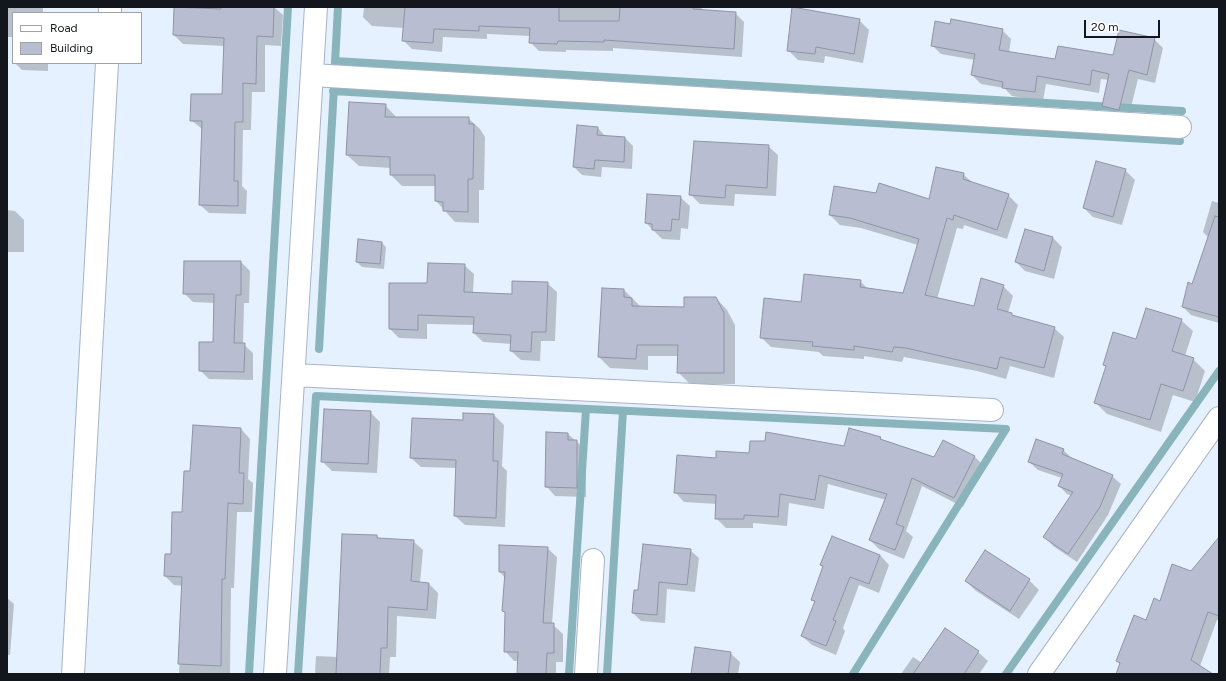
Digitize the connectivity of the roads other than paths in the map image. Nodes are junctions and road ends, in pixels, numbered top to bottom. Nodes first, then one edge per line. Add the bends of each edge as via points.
1 (316, 7) edge
2 (107, 64) edge
3 (312, 75) junction
4 (1180, 127) dead end
5 (294, 375) junction
6 (992, 410) dead end
7 (1219, 418) edge
8 (593, 560) dead end
9 (73, 674) edge
10 (275, 674) edge
11 (586, 674) edge
12 (1039, 674) edge

1 - 3 street
2 - 9 street
3 - 4 street
3 - 5 street
5 - 6 street
5 - 10 street
7 - 12 street
8 - 11 street

